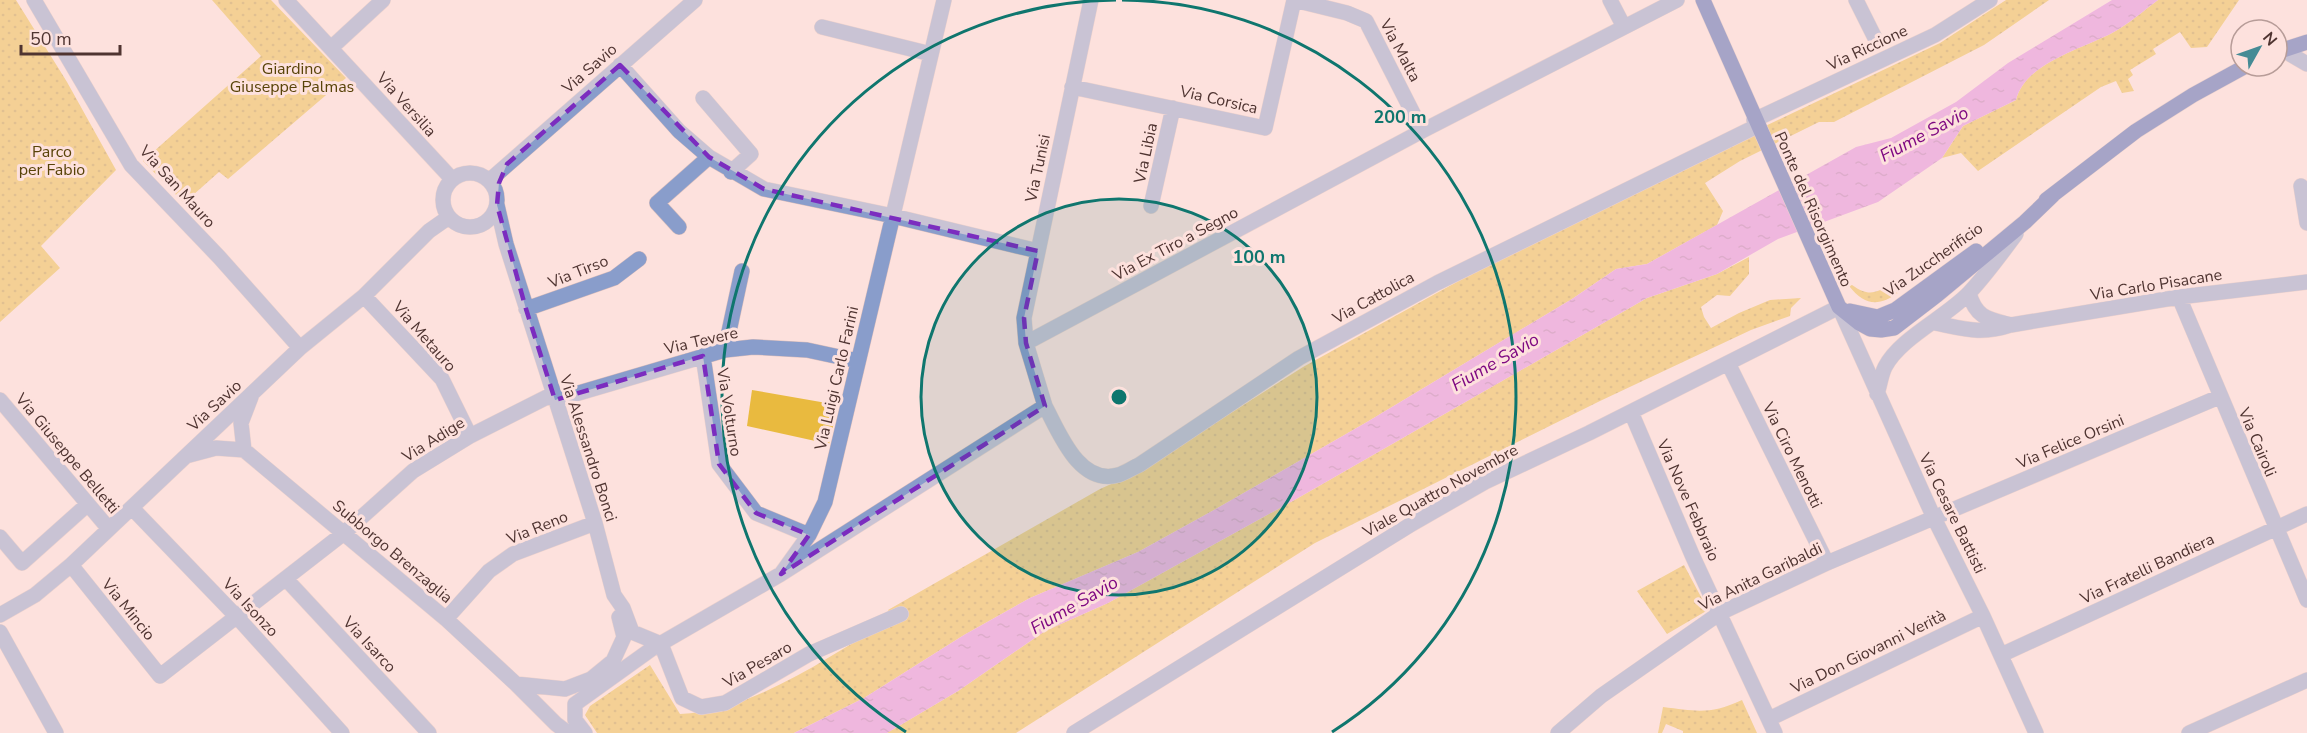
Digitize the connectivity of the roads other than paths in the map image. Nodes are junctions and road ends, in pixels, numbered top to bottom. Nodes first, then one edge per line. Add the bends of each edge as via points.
1 (34, 0) edge
2 (286, 0) edge
3 (383, 0) edge
4 (696, 0) edge
5 (944, 0) edge
6 (1090, 0) edge
7 (1294, 0) edge
8 (1610, 0) edge
9 (1677, 0) edge
10 (1703, 0) edge
11 (1856, 0) edge
12 (1990, 0) edge
13 (822, 27) dead end
14 (1624, 27) junction
15 (1878, 42) dead end
16 (2307, 42) edge
17 (331, 48) junction
18 (2289, 48) edge
19 (931, 54) junction
20 (2289, 55) edge
21 (2307, 64) edge
22 (620, 65) junction
23 (2229, 75) edge
24 (1072, 87) junction
25 (703, 98) dead end
26 (1173, 108) junction
27 (1752, 126) junction
28 (1422, 131) junction
29 (709, 157) junction
30 (507, 164) junction
31 (731, 172) junction
32 (452, 179) junction
33 (490, 180) junction
34 (2301, 186) dead end
35 (2053, 195) junction
36 (498, 203) junction
37 (1152, 206) dead end
38 (893, 216) junction
39 (448, 217) junction
40 (488, 221) junction
41 (2025, 222) junction
42 (2307, 223) edge
43 (679, 227) dead end
44 (506, 244) junction
45 (1038, 251) junction
46 (639, 259) dead end
47 (742, 271) dead end
48 (2305, 286) edge
49 (1969, 293) junction
50 (364, 296) junction
51 (2178, 297) junction
52 (1839, 307) junction
53 (526, 309) junction
54 (1935, 323) junction
55 (2011, 325) junction
56 (1026, 343) junction
57 (300, 348) junction
58 (725, 350) junction
59 (703, 356) junction
60 (858, 361) junction
61 (1728, 363) junction
62 (252, 394) junction
63 (1878, 394) junction
64 (554, 397) junction
65 (2219, 397) junction
66 (0, 400) edge
67 (1045, 406) junction
68 (1631, 412) junction
69 (470, 436) junction
70 (244, 450) junction
71 (184, 457) junction
72 (88, 504) junction
73 (132, 508) junction
74 (2307, 514) edge
75 (1934, 518) junction
76 (595, 523) junction
77 (109, 529) junction
78 (2276, 529) junction
79 (344, 533) junction
80 (809, 535) junction
81 (0, 537) edge
82 (1827, 563) junction
83 (71, 565) junction
84 (781, 574) junction
85 (286, 579) junction
86 (614, 595) junction
87 (2307, 600) edge
88 (1720, 613) junction
89 (901, 614) dead end
90 (0, 615) edge
91 (1983, 616) junction
92 (237, 617) junction
93 (446, 619) junction
94 (0, 632) edge
95 (632, 632) junction
96 (661, 644) junction
97 (2001, 655) junction
98 (623, 669) junction
99 (160, 676) joint
100 (2307, 680) edge
101 (516, 684) junction
102 (1772, 726) edge
103 (556, 730) edge
104 (56, 733) edge
105 (342, 733) edge
106 (429, 733) edge
107 (585, 733) edge
108 (1074, 733) edge
109 (1558, 733) edge
110 (2036, 733) edge
111 (2189, 733) edge

1 - 57 street, Via San Mauro via 131,165
2 - 17 street, Via Versilia
3 - 17 street
4 - 22 street, Via Savio
5 - 19 street, Via Luigi Carlo Farini
6 - 24 street, Via Tunisi
7 - 26 street, Via Corsica via 1265,128
7 - 28 street, Via Malta via 1366,21
8 - 14 street
9 - 14 street, Via Ex Tiro a Segno
10 - 27 main road, Ponte del Risorgimento
11 - 15 street
12 - 27 street, Via Riccione via 1935,35
13 - 19 street
14 - 28 street, Via Ex Tiro a Segno
16 - 18 main road
17 - 32 street, Via Versilia
19 - 38 street, Via Luigi Carlo Farini
20 - 21 street
22 - 29 street via 679,131
22 - 30 street, Via Savio
23 - 35 main road, Via Zuccherificio via 2136,131
24 - 26 street, Via Corsica
24 - 45 street, Via Tunisi
25 - 31 street via 752,154
26 - 37 street, Via Libia
27 - 52 main road, Ponte del Risorgimento
27 - 67 street, Via Cattolica via 1437,283 1299,358 1117,476 1101,476 1082,466 1069,451
28 - 56 street, Via Ex Tiro a Segno
29 - 31 street
29 - 43 street via 657,203
30 - 33 street, Via Savio
30 - 36 street via 499,183
31 - 38 street via 764,189
32 - 33 street via 472,172
32 - 39 street via 443,194
33 - 36 street
34 - 42 street
35 - 41 main road, Via Zuccherificio
35 - 52 main road, Via Zuccherificio via 1895,310 1878,317
36 - 40 street
36 - 44 street, Via Alessandro Bonci
38 - 45 street
38 - 60 street, Via Luigi Carlo Farini
39 - 40 street via 471,227
39 - 50 street, Via Savio
40 - 44 street, Via Alessandro Bonci
41 - 49 street, Via Zuccherificio
41 - 52 main road, Via Zuccherificio via 1894,328 1870,328
44 - 53 street, Via Alessandro Bonci
45 - 56 street, Via Tunisi via 1024,318
46 - 53 street, Via Tirso via 614,278
47 - 58 street
48 - 51 street, Via Carlo Pisacane
49 - 54 street, Via Zuccherificio
49 - 55 street via 1973,307 1985,318
50 - 57 street, Via Savio
50 - 69 street, Via Metauro via 442,379
51 - 55 street, Via Carlo Pisacane
51 - 65 street, Via Cairoli
52 - 61 street, Viale Quattro Novembre
52 - 63 street, Via Cesare Battisti
53 - 64 street, Via Alessandro Bonci
54 - 55 street, Via Carlo Pisacane via 1981,332
54 - 63 street, Via Zuccherificio via 1891,358
56 - 67 street
57 - 62 street, Via Savio
58 - 59 street, Via Tevere
58 - 60 street, Via Tevere via 807,350
59 - 64 street, Via Tevere
59 - 80 street, Via Volturno via 719,464 756,513
60 - 80 street, Via Luigi Carlo Farini via 825,502
61 - 68 street, Viale Quattro Novembre
61 - 82 street, Via Ciro Menotti
62 - 70 street via 241,423
62 - 71 street, Via Savio
63 - 75 street, Via Cesare Battisti
64 - 69 street, Via Adige
64 - 76 street, Via Alessandro Bonci
65 - 75 street, Via Felice Orsini
65 - 78 street, Via Cairoli
66 - 72 street, Via Giuseppe Belletti
67 - 84 street
68 - 88 street, Via Nove Febbraio
68 - 108 street, Viale Quattro Novembre via 1485,482 1410,525
69 - 79 street, Via Adige via 413,471
70 - 71 street via 216,448
70 - 79 street, Subborgo Brenzaglia
71 - 73 street, Via Savio
72 - 77 street, Via Giuseppe Belletti
72 - 81 street via 22,563
73 - 77 street, Via Savio
73 - 92 street, Via Isonzo
74 - 78 street, Via Fratelli Bandiera
75 - 82 street, Via Anita Garibaldi
75 - 91 street, Via Cesare Battisti
76 - 86 street, Via Alessandro Bonci
76 - 93 street, Via Reno via 513,554 489,571
77 - 83 street, Via Savio
78 - 87 street, Via Cairoli
78 - 97 street, Via Fratelli Bandiera
79 - 85 street, Via Adige
79 - 93 street, Subborgo Brenzaglia
80 - 84 street, Via Luigi Carlo Farini
82 - 88 street, Via Anita Garibaldi
83 - 90 street, Via Savio via 35,595
83 - 99 street, Via Mincio
84 - 96 street, Via Luigi Carlo Farini
85 - 92 street, Via Adige
85 - 106 street, Via Isarco
86 - 95 street, Via Alessandro Bonci
86 - 101 street via 624,637 614,661 591,679 565,689
88 - 102 street, Via Nove Febbraio
88 - 109 street, Via Anita Garibaldi via 1602,696
89 - 96 street, Via Pesaro via 809,654 725,703 701,707 682,698
91 - 97 street, Via Cesare Battisti
91 - 102 street, Via Don Giovanni Verità
92 - 99 street, Via Adige
92 - 105 street, Via Isonzo
93 - 101 street, Subborgo Brenzaglia
94 - 104 street
95 - 96 street
95 - 98 street
96 - 98 street, Via Luigi Carlo Farini
97 - 110 street, Via Cesare Battisti
98 - 107 street, Via Luigi Carlo Farini via 575,704 575,720
100 - 111 street
101 - 103 street, Subborgo Brenzaglia

